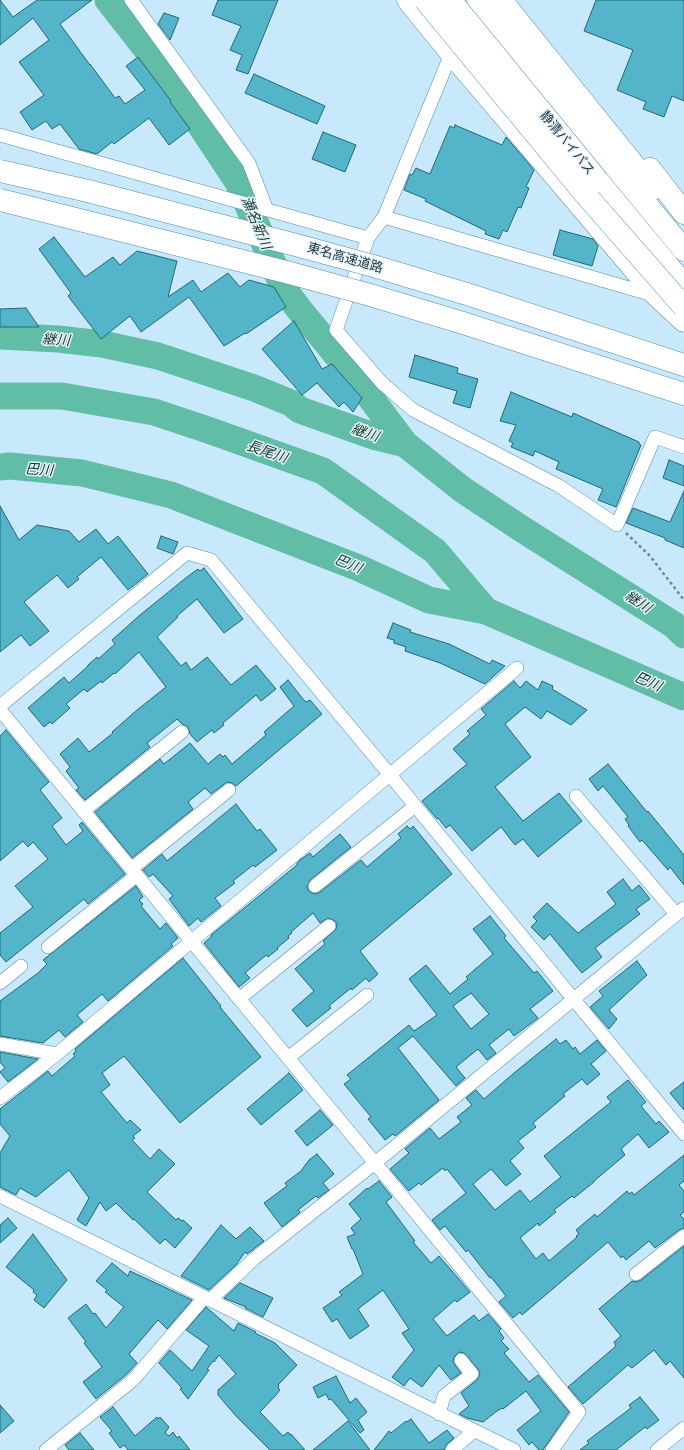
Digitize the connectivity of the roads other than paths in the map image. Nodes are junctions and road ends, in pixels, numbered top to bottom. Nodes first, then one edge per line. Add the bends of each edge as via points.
1 (131, 0) edge
2 (408, 0) edge
3 (425, 0) edge
4 (450, 0) edge
5 (472, 0) edge
6 (478, 0) edge
7 (501, 0) edge
8 (520, 0) edge
9 (451, 53) junction
10 (0, 135) edge
11 (0, 171) edge
12 (0, 200) edge
13 (267, 210) junction
14 (684, 213) edge
15 (384, 217) junction
16 (684, 227) edge
17 (368, 238) junction
18 (684, 250) edge
19 (684, 285) edge
20 (657, 296) junction
21 (684, 307) edge
22 (684, 321) edge
23 (684, 365) edge
24 (684, 394) edge
25 (684, 447) edge
26 (517, 668) dead end
27 (0, 706) edge
28 (0, 710) edge
29 (182, 732) dead end
30 (390, 775) junction
31 (229, 790) dead end
32 (576, 796) dead end
33 (415, 806) junction
34 (83, 811) junction
35 (134, 872) junction
36 (315, 886) dead end
37 (680, 911) edge
38 (328, 926) dead end
39 (191, 941) junction
40 (48, 947) dead end
41 (21, 966) dead end
42 (0, 983) edge
43 (367, 995) dead end
44 (573, 998) junction
45 (239, 999) junction
46 (0, 1044) edge
47 (57, 1054) junction
48 (288, 1058) junction
49 (0, 1098) edge
50 (684, 1134) edge
51 (375, 1163) junction
52 (2, 1199) edge
53 (684, 1236) edge
54 (636, 1274) dead end
55 (207, 1299) junction
56 (461, 1360) dead end
57 (438, 1414) junction
58 (684, 1428) edge
59 (474, 1432) junction
60 (46, 1450) edge
61 (452, 1450) edge
62 (514, 1450) edge
63 (552, 1450) edge
64 (657, 1450) edge

1 - 13 street via 249,163
2 - 9 highway
3 - 21 highway, bridge via 585,194
4 - 19 highway, 静清バイパス, bridge
5 - 9 street
6 - 18 highway, 静清バイパス
7 - 16 highway
8 - 14 highway via 578,72
9 - 15 street
9 - 20 highway
10 - 13 street
11 - 23 highway, 東名高速道路, bridge via 111,197 377,267
12 - 24 highway, bridge via 370,295
13 - 17 street
15 - 17 street
15 - 20 street
17 - 25 street via 336,330 382,383 413,410 559,486 617,525 655,437
20 - 22 highway
26 - 30 street
27 - 30 street via 187,553 211,560
28 - 34 street
29 - 34 street
30 - 33 street
30 - 39 street
31 - 35 street
32 - 37 street
33 - 36 street
33 - 44 street
34 - 35 street
35 - 39 street
35 - 40 street
37 - 44 street
38 - 45 street
39 - 45 street
39 - 47 street
41 - 42 street
43 - 48 street
44 - 50 street
44 - 51 street
45 - 48 street
46 - 47 street
47 - 49 street
48 - 51 street
51 - 55 street
51 - 63 street via 579,1412
52 - 55 street
53 - 54 street
55 - 57 street
55 - 60 street via 133,1380
56 - 57 street via 472,1374 444,1396
57 - 59 street
58 - 64 street
59 - 61 street
59 - 62 street

